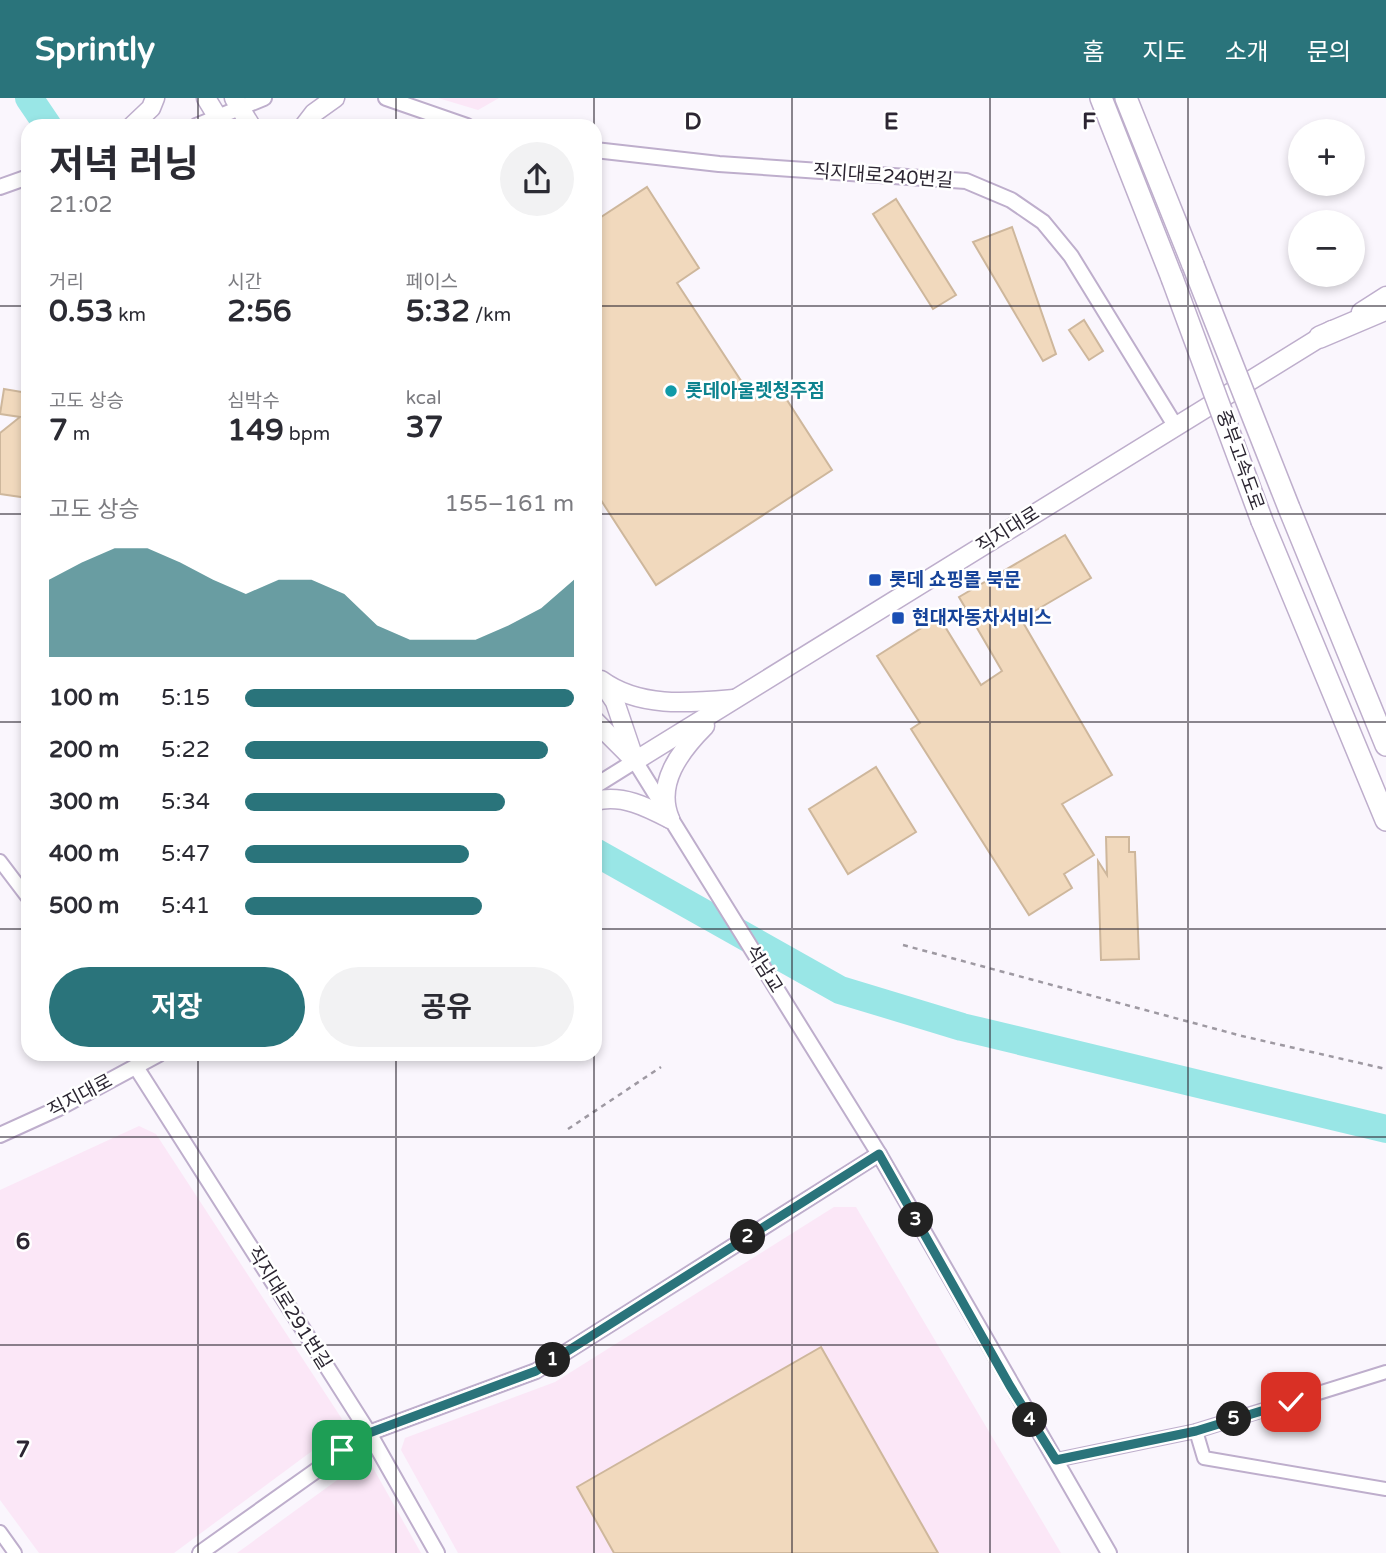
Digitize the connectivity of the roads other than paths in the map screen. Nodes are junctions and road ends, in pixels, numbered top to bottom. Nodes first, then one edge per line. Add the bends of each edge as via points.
1 (155, 98) edge
2 (206, 98) edge
3 (264, 98) edge
4 (335, 98) edge
5 (386, 98) edge
6 (1101, 98) edge
7 (1126, 98) edge
8 (237, 103) edge
9 (140, 119) edge
10 (218, 119) edge
11 (223, 119) edge
12 (247, 119) edge
13 (309, 119) edge
14 (447, 119) edge
15 (602, 151) edge
16 (21, 180) edge
17 (0, 187) edge
18 (1386, 296) edge
19 (1386, 309) edge
20 (1320, 337) junction
21 (1176, 426) junction
22 (602, 678) edge
23 (602, 681) edge
24 (737, 699) junction
25 (602, 728) edge
26 (1386, 745) edge
27 (635, 761) junction
28 (602, 782) edge
29 (602, 801) edge
30 (1386, 820) edge
31 (671, 821) junction
32 (0, 861) edge
33 (21, 889) edge
34 (144, 1061) edge
35 (136, 1067) junction
36 (0, 1135) edge
37 (879, 1154) junction
38 (1386, 1372) edge
39 (1196, 1431) junction
40 (369, 1433) junction
41 (1056, 1460) junction
42 (1386, 1489) edge
43 (0, 1532) edge
44 (15, 1553) edge
45 (200, 1553) edge
46 (437, 1553) edge
47 (1109, 1553) edge

1 - 9 main road
2 - 10 main road
3 - 8 street
4 - 13 main road
5 - 14 street
6 - 30 highway, 중부고속도로, bridge via 1262,521
7 - 26 highway, 중부고속도로, bridge
8 - 11 street
8 - 12 main road
15 - 21 street, 직지대로240번길 via 966,181 1011,200 1043,222 1071,256
16 - 17 street
18 - 20 main road, 직지대로
19 - 20 highway
20 - 21 main road, 직지대로
21 - 24 main road, 직지대로
22 - 24 main road via 626,696 697,702
23 - 27 main road via 615,702
24 - 27 main road, 직지대로
24 - 31 main road via 709,721 679,757 664,791
25 - 27 main road
27 - 28 street, 직지대로
27 - 31 street, 석남교
29 - 31 main road via 622,800 652,809
31 - 37 street, 석남교
32 - 33 street
34 - 35 street, 직지대로
35 - 36 street, 직지대로
35 - 40 street, 직지대로291번길
37 - 40 street via 536,1371
37 - 41 street, 석남교
38 - 39 street
39 - 41 street
39 - 42 street via 1204,1458
40 - 45 street
40 - 46 street, 직지대로291번길
41 - 47 street, 석남교
43 - 44 street

